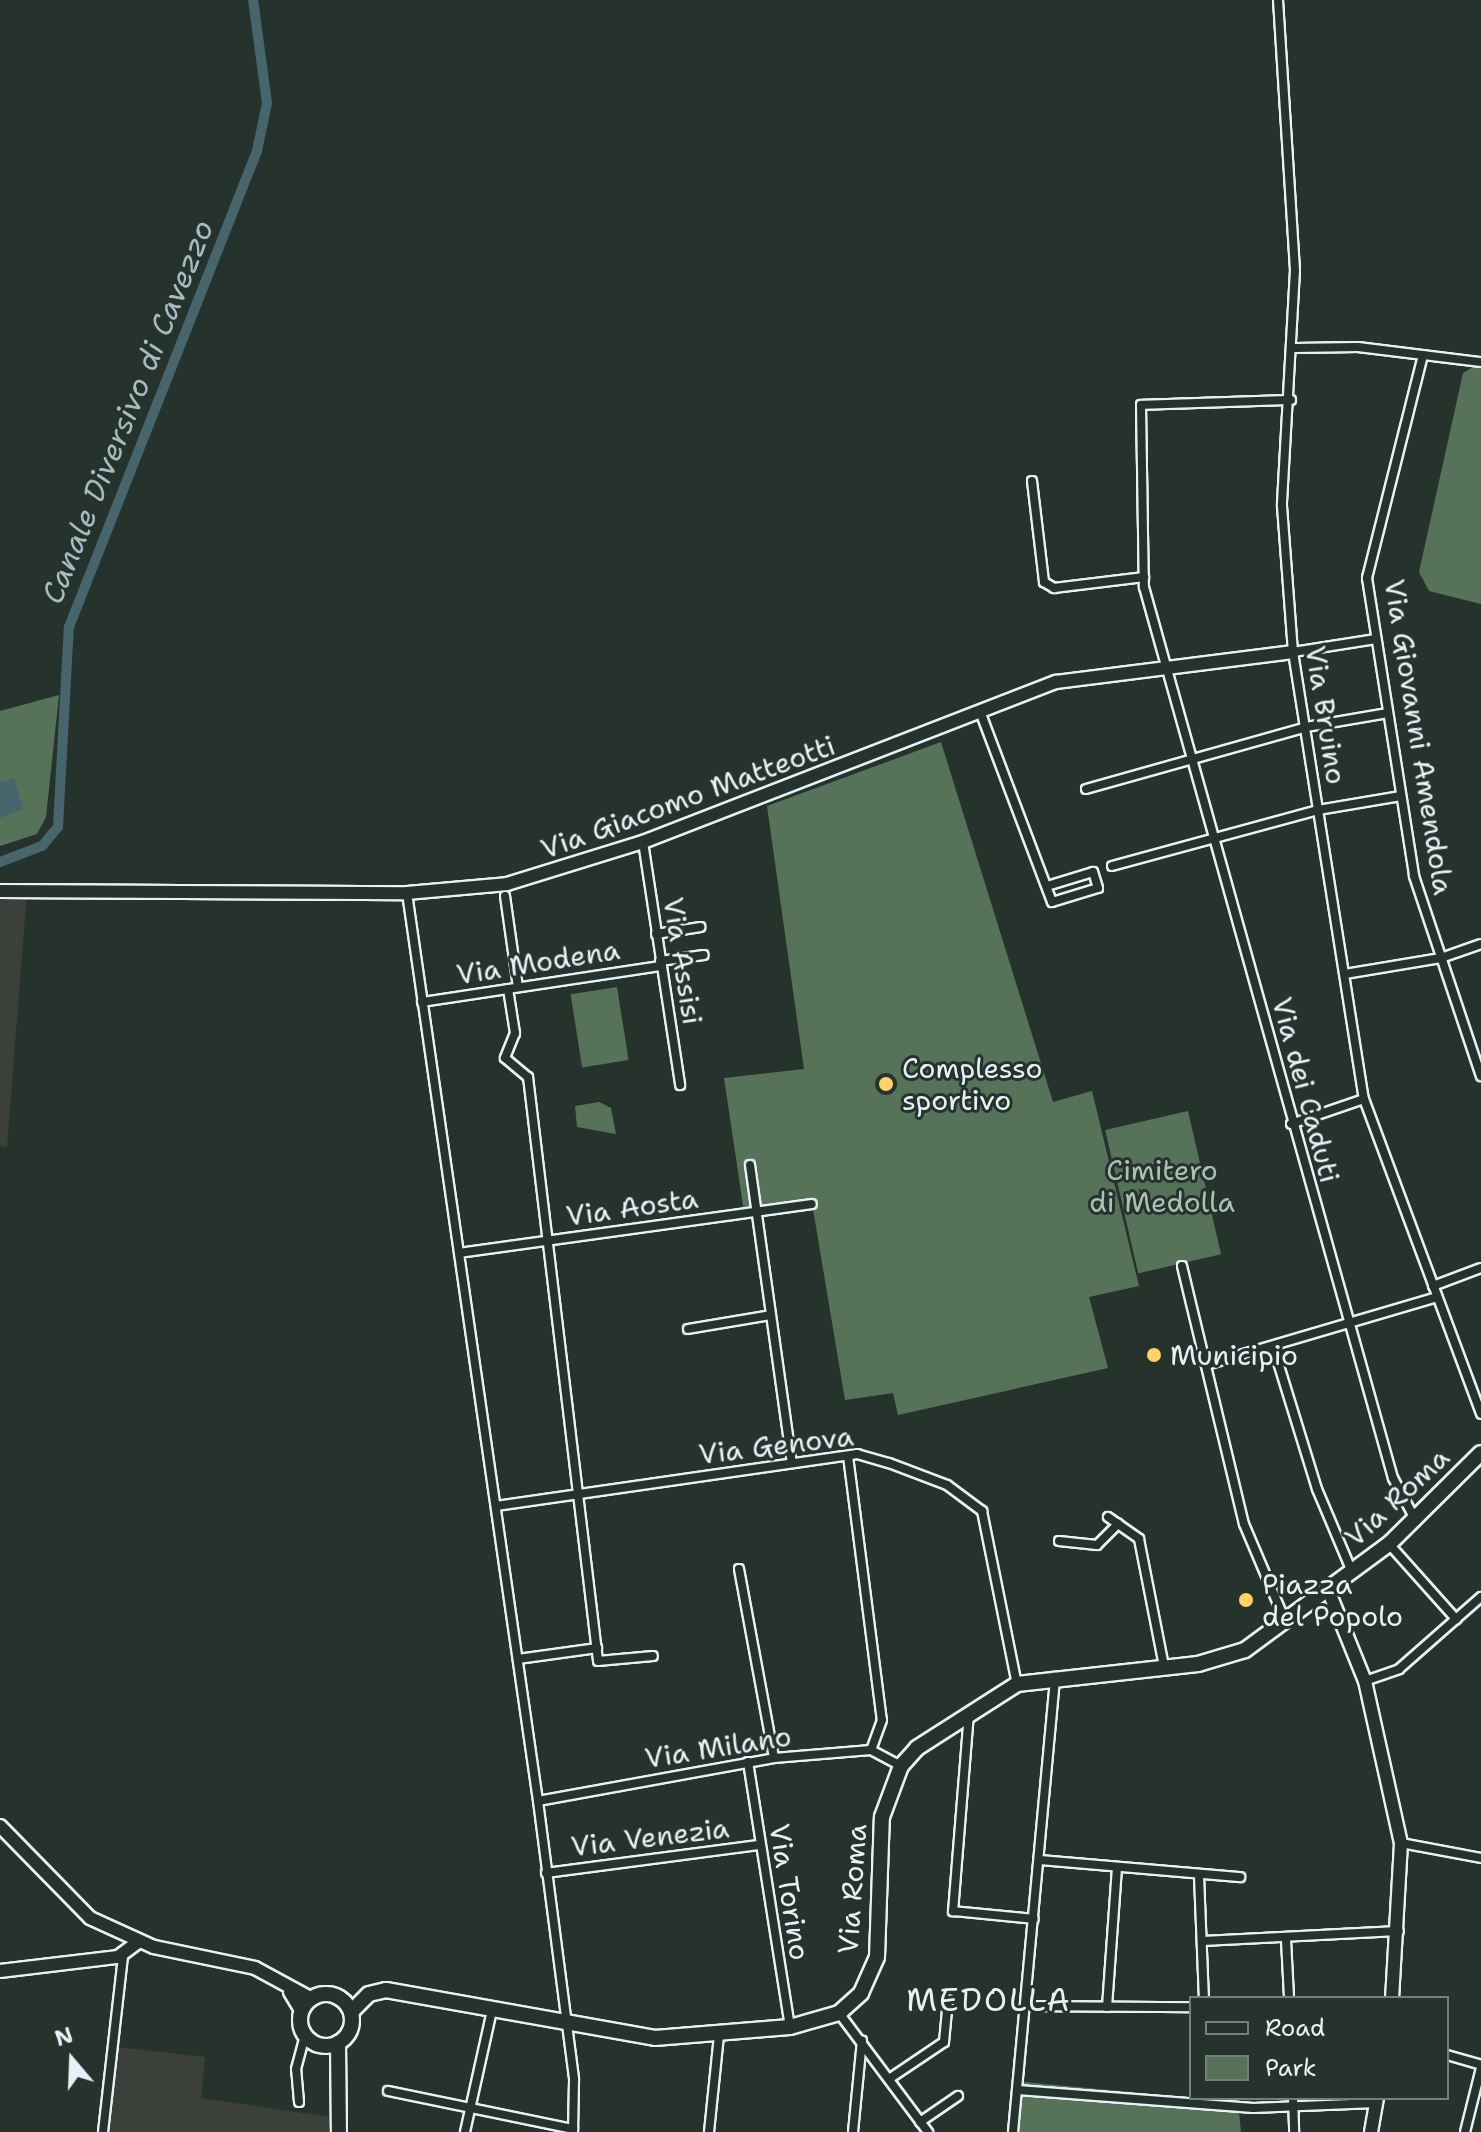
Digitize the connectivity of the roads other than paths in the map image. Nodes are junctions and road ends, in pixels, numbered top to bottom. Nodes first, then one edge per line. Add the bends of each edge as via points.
1 (1278, 0) edge
2 (1295, 348) junction
3 (1423, 355) junction
4 (1481, 362) edge
5 (1291, 400) junction
6 (1032, 481) dead end
7 (1144, 577) junction
8 (1376, 639) junction
9 (1293, 652) junction
10 (1170, 666) junction
11 (1388, 713) junction
12 (981, 714) junction
13 (1306, 727) junction
14 (1193, 756) junction
15 (1086, 789) dead end
16 (1401, 796) junction
17 (1318, 810) junction
18 (1215, 838) junction
19 (643, 842) junction
20 (1112, 866) dead end
21 (1047, 886) junction
22 (0, 891) edge
23 (407, 893) junction
24 (505, 896) dead end
25 (700, 927) dead end
26 (656, 934) junction
27 (1481, 944) edge
28 (704, 955) dead end
29 (1441, 958) junction
30 (660, 963) junction
31 (1345, 974) junction
32 (513, 988) junction
33 (422, 1002) junction
34 (1481, 1076) edge
35 (680, 1085) dead end
36 (1364, 1099) junction
37 (1291, 1124) junction
38 (750, 1165) dead end
39 (812, 1204) dead end
40 (757, 1212) junction
41 (552, 1240) junction
42 (459, 1253) junction
43 (1182, 1266) dead end
44 (1481, 1268) edge
45 (1433, 1286) junction
46 (1437, 1297) junction
47 (771, 1315) junction
48 (1350, 1323) junction
49 (688, 1329) dead end
50 (1273, 1346) junction
51 (1206, 1365) junction
52 (1481, 1414) edge
53 (1481, 1453) edge
54 (848, 1456) junction
55 (792, 1463) junction
56 (577, 1494) junction
57 (496, 1506) junction
58 (1108, 1517) dead end
59 (1416, 1521) junction
60 (1118, 1524) junction
61 (1059, 1541) dead end
62 (1389, 1544) junction
63 (739, 1569) dead end
64 (1353, 1573) junction
65 (1329, 1592) junction
66 (1481, 1597) edge
67 (1456, 1619) junction
68 (1286, 1624) junction
69 (597, 1648) junction
70 (653, 1656) dead end
71 (518, 1659) junction
72 (1164, 1667) junction
73 (1055, 1676) junction
74 (1365, 1681) junction
75 (1017, 1684) junction
76 (969, 1708) junction
77 (871, 1750) junction
78 (774, 1758) junction
79 (748, 1762) junction
80 (901, 1766) junction
81 (538, 1801) junction
82 (0, 1826) edge
83 (1401, 1843) junction
84 (760, 1845) junction
85 (1481, 1858) edge
86 (1041, 1860) junction
87 (1117, 1868) junction
88 (546, 1873) junction
89 (1199, 1876) junction
90 (1240, 1877) dead end
91 (1034, 1919) junction
92 (1400, 1930) junction
93 (1286, 1940) junction
94 (1202, 1941) junction
95 (138, 1942) junction
96 (123, 1956) junction
97 (0, 1971) edge
98 (289, 1990) junction
99 (1204, 1996) edge
100 (1289, 1996) edge
101 (1392, 1996) edge
102 (364, 1997) junction
103 (341, 1998) junction
104 (312, 1999) junction
105 (948, 2000) dead end
106 (1028, 2006) junction
107 (1107, 2007) junction
108 (1189, 2007) edge
109 (492, 2010) junction
110 (302, 2012) junction
111 (351, 2012) junction
112 (839, 2013) junction
113 (568, 2026) junction
114 (790, 2027) junction
115 (305, 2036) junction
116 (719, 2036) junction
117 (862, 2040) junction
118 (338, 2043) junction
119 (321, 2046) junction
120 (1449, 2056) edge
121 (336, 2063) junction
122 (1481, 2067) edge
123 (889, 2079) junction
124 (1018, 2090) junction
125 (388, 2091) dead end
126 (958, 2096) dead end
127 (1189, 2098) edge
128 (1230, 2100) edge
129 (1376, 2100) edge
130 (299, 2102) dead end
131 (1293, 2103) edge
132 (470, 2108) junction
133 (920, 2122) junction
134 (573, 2131) edge
135 (103, 2132) edge
136 (339, 2132) edge
137 (465, 2132) edge
138 (709, 2132) edge
139 (853, 2132) edge
140 (928, 2132) edge
141 (1013, 2132) edge
142 (1294, 2132) edge
143 (1371, 2132) edge
144 (1465, 2132) edge

1 - 2 street, Via Bruino
2 - 3 street
2 - 5 street, Via Bruino
3 - 4 street
3 - 8 street, Via Giovanni Amendola via 1367,578
5 - 7 street, Via dei Caduti via 1141,405
5 - 9 street, Via Bruino via 1282,568
6 - 7 street via 1044,582 1054,588
7 - 10 street, Via dei Caduti
8 - 9 street, Via Giacomo Matteotti
8 - 11 street, Via Giovanni Amendola
9 - 10 street, Via Giacomo Matteotti
9 - 13 street, Via Bruino
10 - 12 street, Via Giacomo Matteotti via 1056,682
10 - 14 street, Via dei Caduti
11 - 13 street
11 - 16 street, Via Giovanni Amendola
12 - 19 street, Via Giacomo Matteotti
12 - 21 street
13 - 14 street
13 - 17 street, Via Bruino
14 - 15 street
14 - 18 street, Via dei Caduti
16 - 17 street
16 - 29 street, Via Giovanni Amendola via 1414,876
17 - 18 street
17 - 31 street, Via Bruino
18 - 20 street
18 - 37 street, Via dei Caduti
19 - 23 street, Via Giacomo Matteotti via 543,877
19 - 26 street, Via Assisi
21 - 21 street via 1052,902 1098,888 1093,872
22 - 23 street, Via Giacomo Matteotti
23 - 33 street
24 - 32 street
25 - 26 street
26 - 30 street, Via Assisi
27 - 29 street
28 - 30 street, Via Modena
29 - 31 street
29 - 34 street, Via Giovanni Amendola
30 - 32 street, Via Modena
30 - 35 street, Via Assisi
31 - 36 street, Via Bruino
32 - 33 street, Via Modena
32 - 41 street via 515,1033 505,1058 528,1077
33 - 42 street
36 - 37 street
36 - 45 street, Via Bruino
37 - 48 street, Via dei Caduti
38 - 40 street
39 - 40 street, Via Aosta
40 - 41 street, Via Aosta
40 - 47 street
41 - 42 street, Via Aosta
41 - 56 street
42 - 57 street
43 - 51 street
44 - 45 street
45 - 46 street, Via Bruino
46 - 48 street
46 - 52 street, Via Bruino
47 - 49 street
47 - 55 street
48 - 50 street
48 - 59 street, Via dei Caduti via 1393,1478
50 - 51 street
50 - 64 street via 1317,1489
51 - 68 street via 1244,1524
53 - 59 main road, Via Roma
54 - 55 street, Via Genova
54 - 75 street, Via Genova via 868,1456 947,1485 982,1511
54 - 77 street via 882,1720
55 - 56 street, Via Genova
56 - 57 street, Via Genova
56 - 69 street
57 - 71 street
58 - 60 street
59 - 62 main road, Via Roma
60 - 61 street via 1097,1545
60 - 72 street via 1139,1539
62 - 64 main road, Via Roma
62 - 67 street
63 - 78 street
64 - 65 main road, Via Roma
65 - 68 main road, Via Roma
65 - 74 street
66 - 67 street
67 - 74 street via 1399,1669
68 - 72 main road, Via Roma via 1261,1632 1221,1660
69 - 70 street via 598,1661
69 - 71 street
71 - 81 street
72 - 73 main road, Via Roma
73 - 75 main road, Via Roma
73 - 86 street
74 - 83 street
75 - 76 main road, Via Roma
76 - 80 main road, Via Roma
76 - 91 street via 953,1911
77 - 78 street, Via Milano
77 - 80 street
78 - 79 street, Via Milano
79 - 81 street, Via Milano
79 - 84 street, Via Torino
80 - 112 main road, Via Roma via 878,1844 877,1957 861,1993
81 - 88 street
82 - 95 street via 61,1895
83 - 85 street
83 - 92 street
84 - 88 street, Via Venezia
84 - 114 street, Via Torino
86 - 87 street
86 - 91 street
87 - 89 street
87 - 107 street
88 - 113 street
89 - 90 street
89 - 94 street
91 - 106 street
92 - 93 street
92 - 101 street
93 - 94 street
93 - 100 street
94 - 99 street
95 - 96 street
95 - 98 street via 244,1964
96 - 97 street
96 - 135 street
98 - 104 street
98 - 110 street
102 - 103 main road
102 - 109 main road via 389,1990
102 - 111 main road
103 - 104 main road
103 - 111 main road
104 - 110 main road
105 - 123 street via 944,2042
106 - 107 street
106 - 124 street
107 - 108 street
109 - 113 main road
109 - 132 street
110 - 115 main road
111 - 118 main road via 351,2030
112 - 114 main road
112 - 117 street
113 - 116 main road via 626,2036
113 - 134 street
114 - 116 main road
115 - 119 main road
115 - 130 street via 296,2069
116 - 138 street
117 - 123 street
117 - 139 street
118 - 119 main road
118 - 121 main road
119 - 121 main road
120 - 122 street
121 - 136 main road
122 - 144 street
123 - 133 street
124 - 127 street
124 - 141 street
125 - 132 street
126 - 133 street
128 - 131 street
129 - 131 street
129 - 143 street
131 - 142 street
132 - 134 street
132 - 137 street
133 - 140 street

